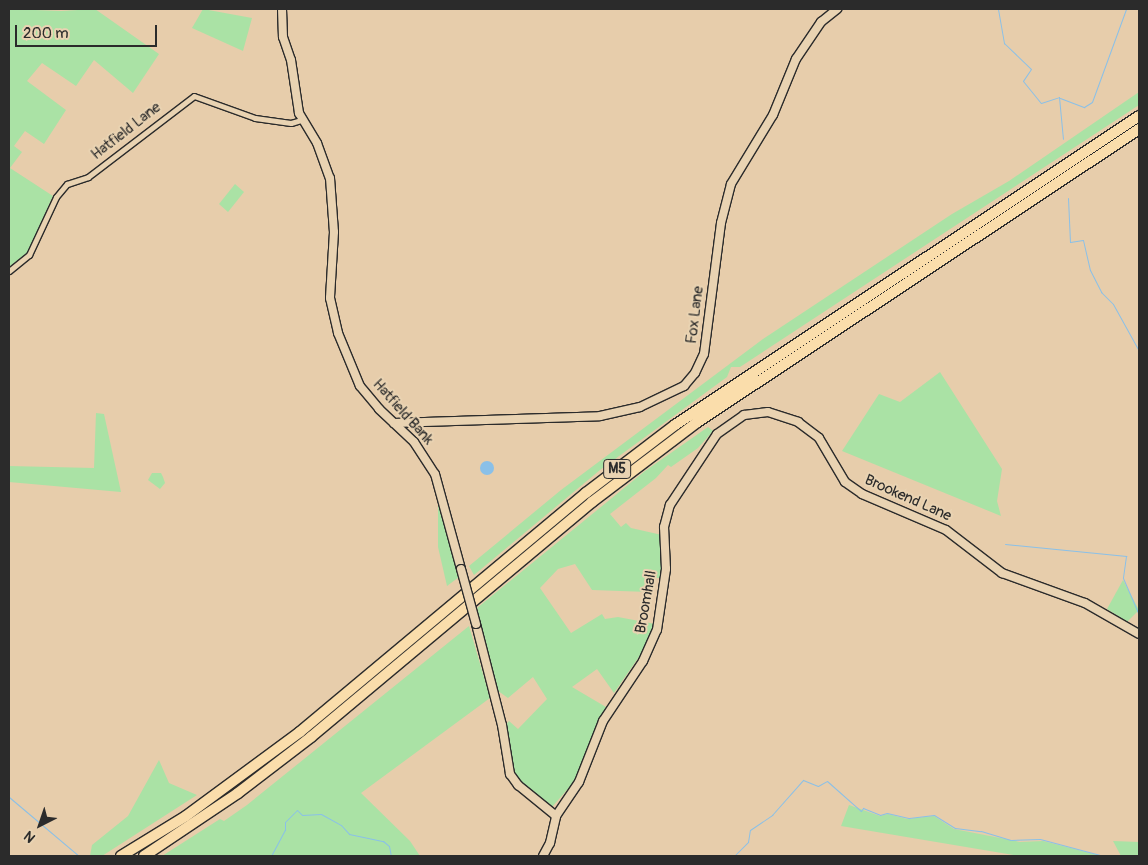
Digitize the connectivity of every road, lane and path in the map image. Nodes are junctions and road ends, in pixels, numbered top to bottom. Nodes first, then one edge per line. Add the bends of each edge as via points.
1 (282, 9) edge
2 (837, 9) edge
3 (1139, 116) edge
4 (301, 120) junction
5 (1139, 129) edge
6 (9, 271) edge
7 (394, 423) junction
8 (713, 440) joint
9 (1139, 634) edge
10 (556, 816) junction
11 (121, 856) edge
12 (144, 856) edge
13 (543, 856) edge

1 - 4 street, Hatfield Bank via 283,37
2 - 7 street, Fox Lane via 818,25 796,59 773,115 731,184 721,223 704,354 684,386 640,407 600,416
3 - 11 highway, M5 via 676,425 586,493 285,743 186,816
4 - 6 street, Hatfield Lane via 291,123 255,118 194,96 88,177 67,184 56,197 29,256
4 - 7 street, Hatfield Bank via 317,143 330,178 334,232 330,298 338,333 360,386
5 - 12 highway, M5 via 696,423 592,502 311,736 238,793
7 - 10 street, Hatfield Bank, bridge via 414,442 435,474 502,725 510,774 518,785
8 - 9 street, Brookend Lane via 726,425 749,413 768,412 787,417 820,438 845,482 862,494 946,530 1002,573 1085,602
8 - 10 street, Broomhall via 666,514 665,579 652,644 607,714 579,782
10 - 13 street via 550,843

